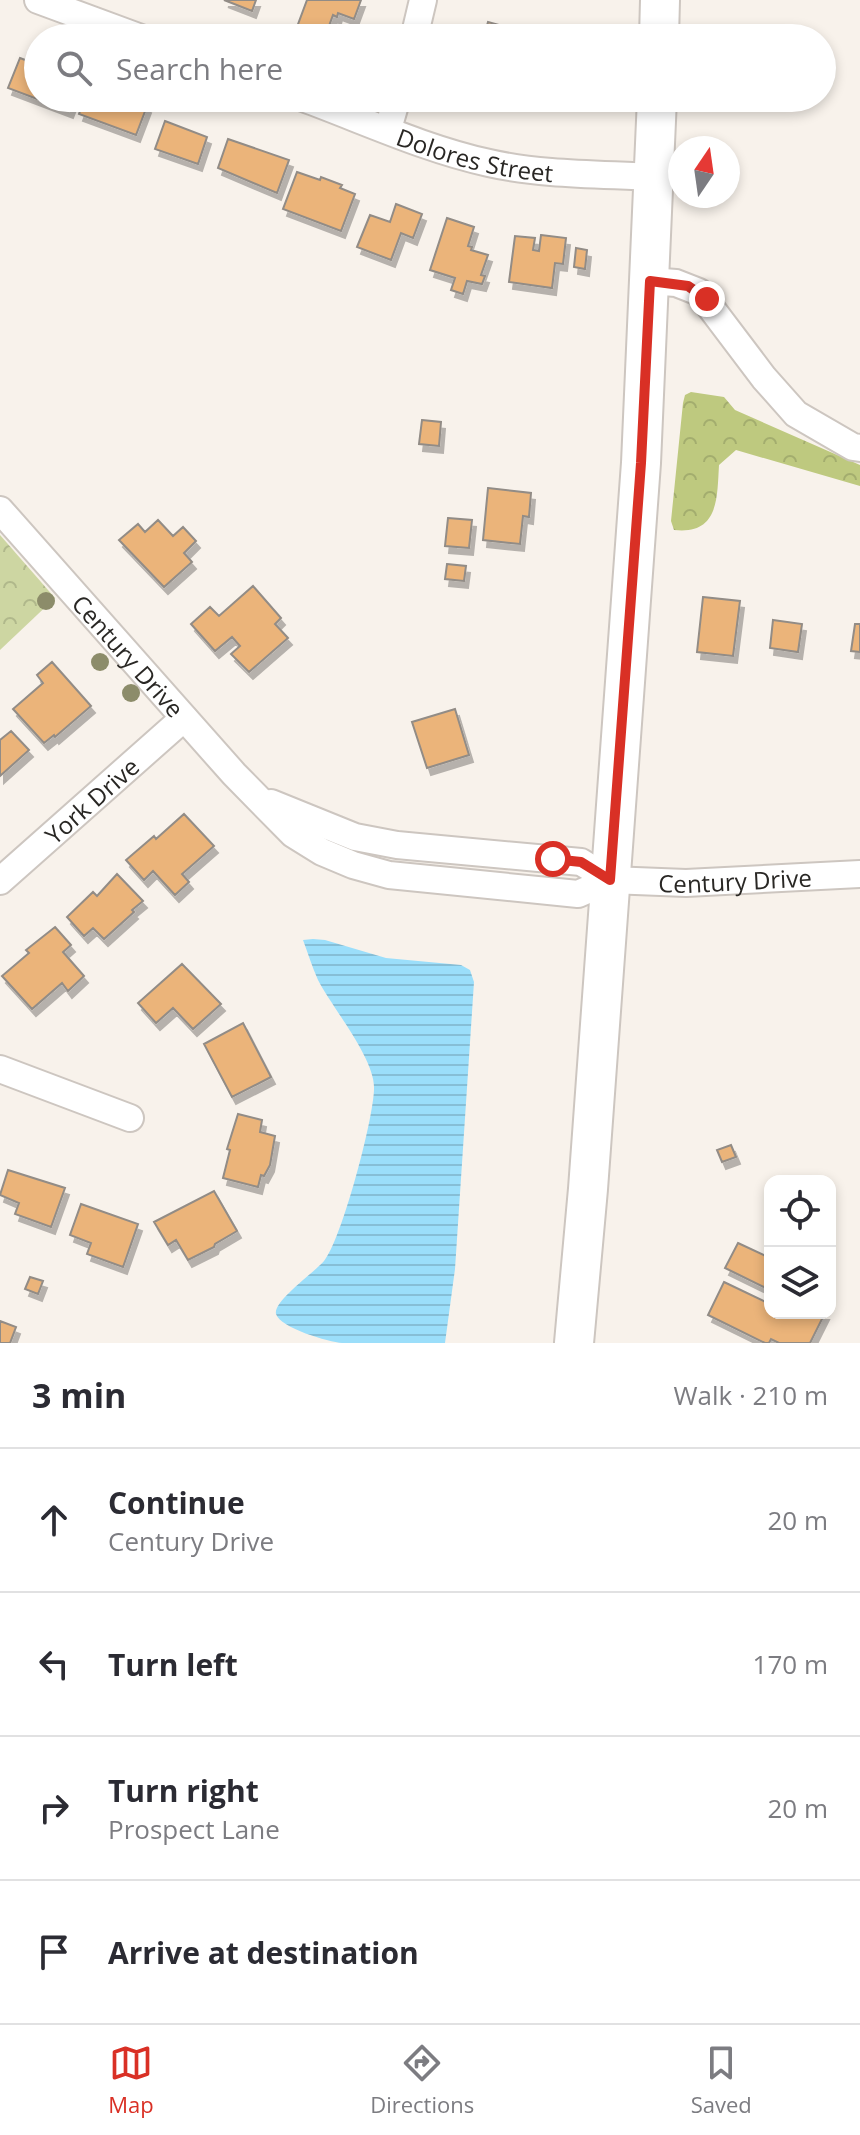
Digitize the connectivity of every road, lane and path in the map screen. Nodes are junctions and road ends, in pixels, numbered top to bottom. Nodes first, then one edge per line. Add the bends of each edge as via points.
1 (38, 0) edge
2 (423, 0) edge
3 (660, 0) edge
4 (103, 24) edge
5 (417, 24) edge
6 (659, 24) edge
7 (341, 112) edge
8 (393, 112) edge
9 (656, 112) edge
10 (388, 129) junction
11 (654, 177) junction
12 (650, 281) junction
13 (860, 448) edge
14 (0, 510) edge
15 (184, 718) junction
16 (860, 874) edge
17 (610, 880) junction
18 (0, 881) edge
19 (0, 1069) edge
20 (130, 1118) dead end
21 (574, 1343) edge

1 - 4 street
2 - 5 street
3 - 6 main road
7 - 10 street, Dolores Street
8 - 10 street
9 - 11 main road
10 - 11 street, Dolores Street via 468,158 514,168
11 - 12 main road
12 - 13 street via 699,292 796,414
12 - 17 main road
14 - 15 street, Century Drive
15 - 17 street, Century Drive via 293,834 353,865 389,875 578,894
15 - 18 street, York Drive
16 - 17 street, Century Drive via 686,883
17 - 21 main road
19 - 20 street

